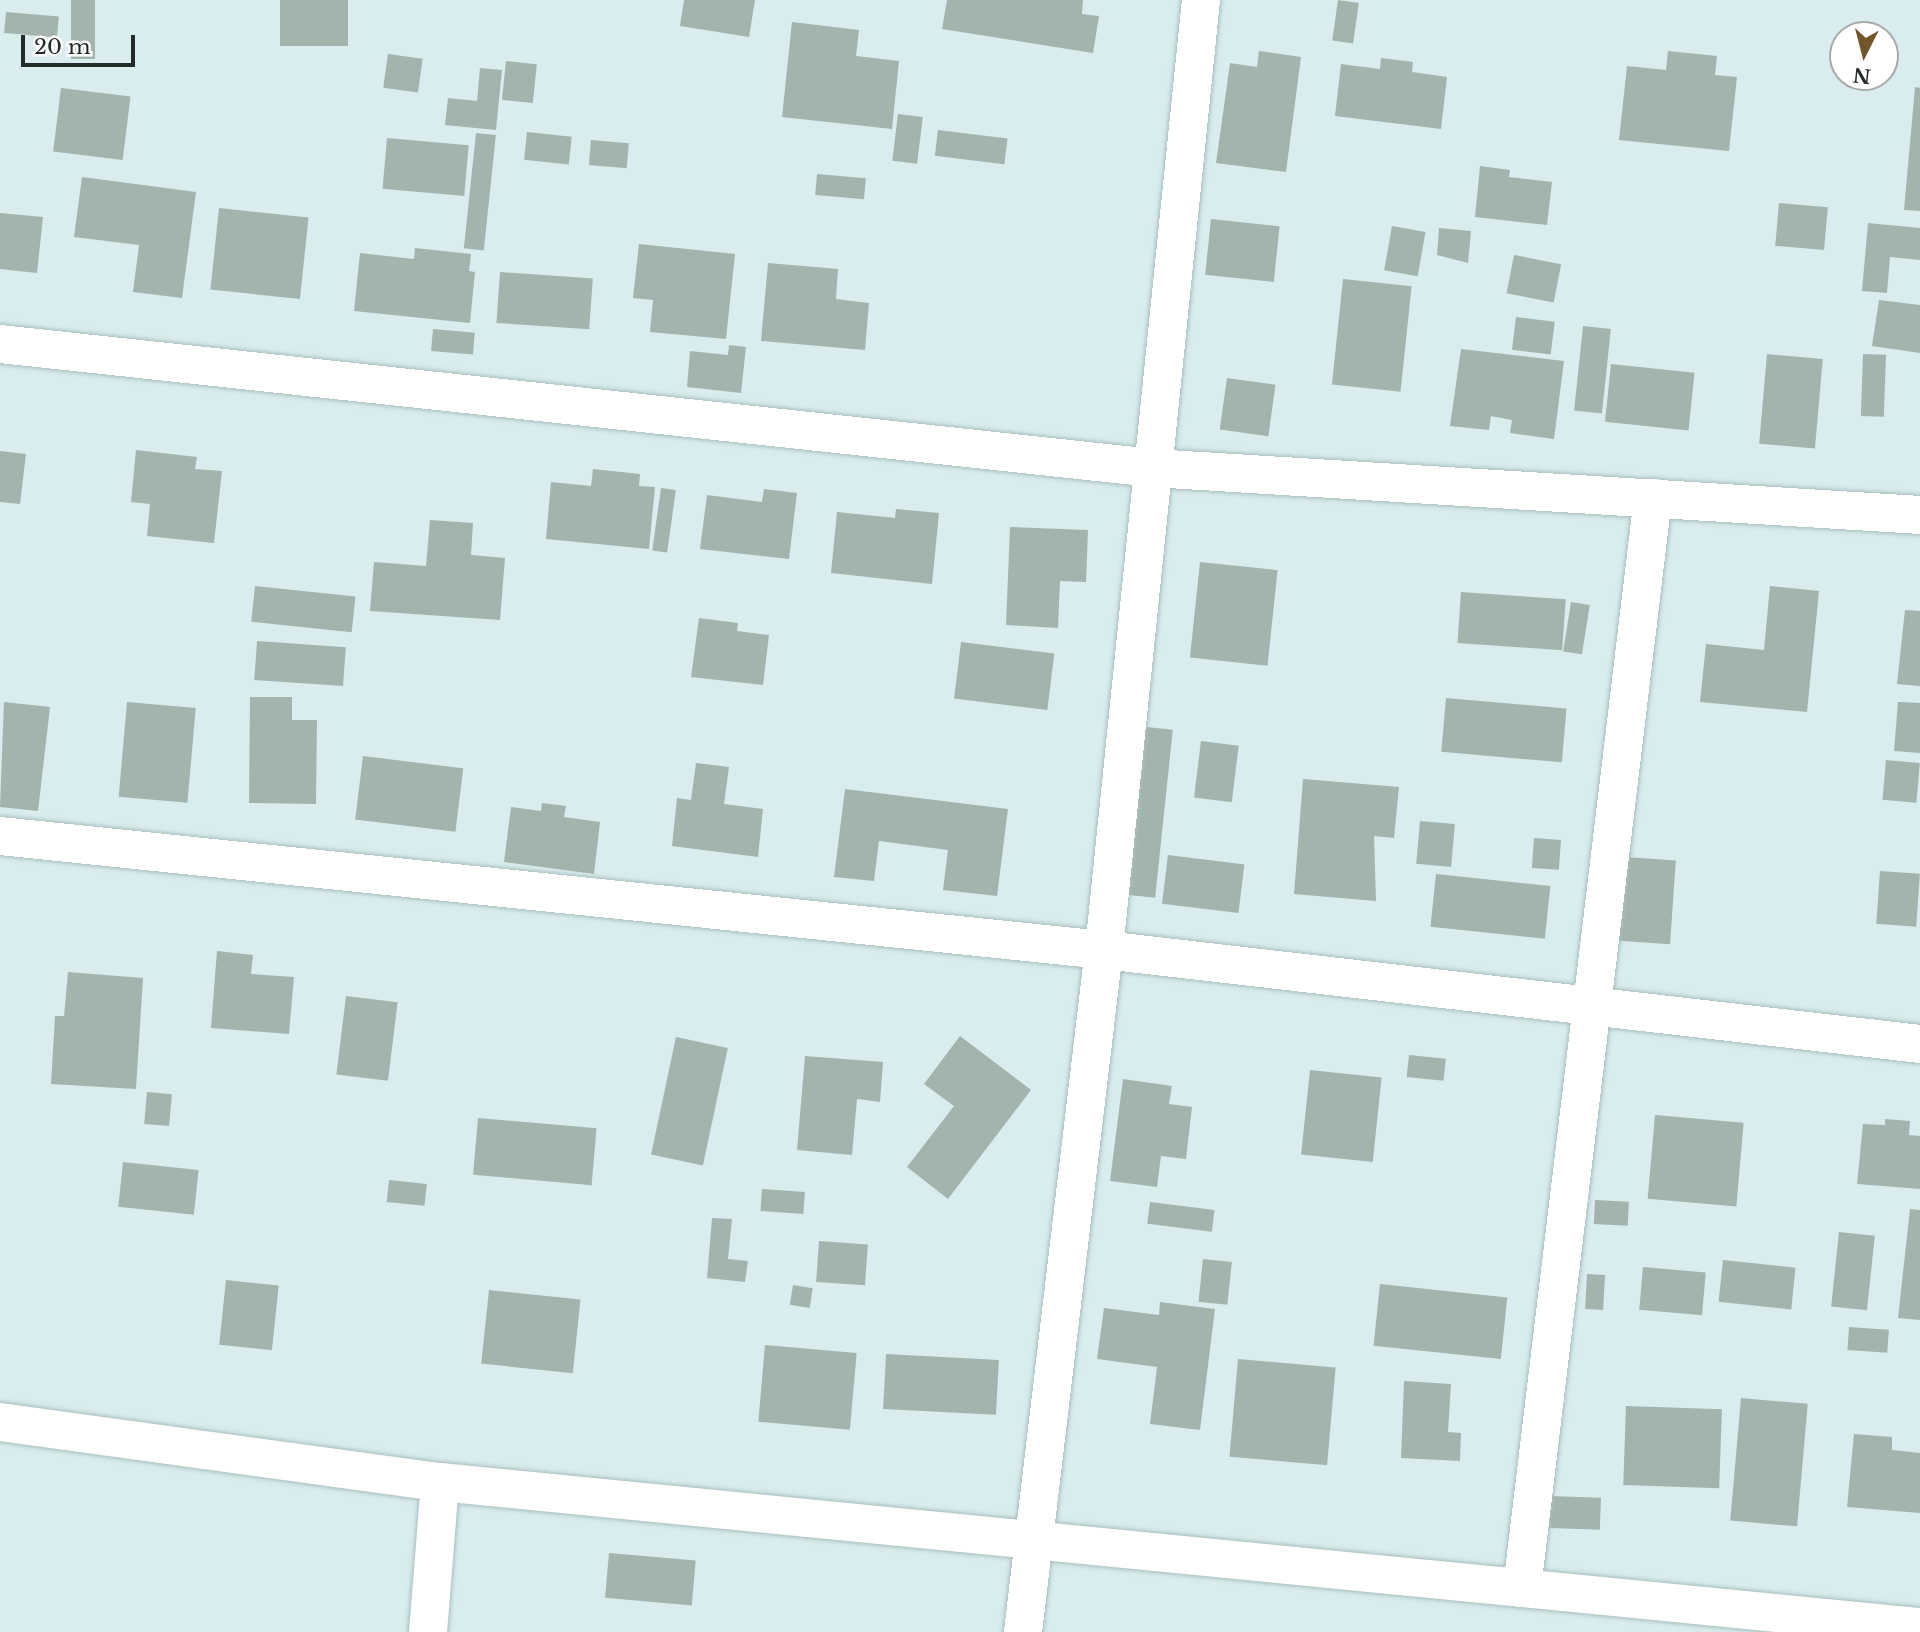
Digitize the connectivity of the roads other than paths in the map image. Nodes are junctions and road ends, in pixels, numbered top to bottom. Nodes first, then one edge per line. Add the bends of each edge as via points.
1 (1201, 0) edge
2 (0, 344) edge
3 (1152, 468) junction
4 (1653, 498) junction
5 (1920, 515) edge
6 (0, 836) edge
7 (1104, 950) junction
8 (1595, 1011) junction
9 (1920, 1044) edge
10 (0, 1422) edge
11 (440, 1482) junction
12 (1033, 1536) junction
13 (1522, 1588) junction
14 (1920, 1627) edge
15 (428, 1632) edge
16 (1023, 1632) edge

1 - 3 street
2 - 3 street
3 - 4 street
3 - 7 street
4 - 5 street
4 - 8 street
6 - 7 street
7 - 8 street
7 - 12 street
8 - 9 street
8 - 13 street
10 - 11 street
11 - 12 street
11 - 15 street
12 - 13 street
12 - 16 street
13 - 14 street

